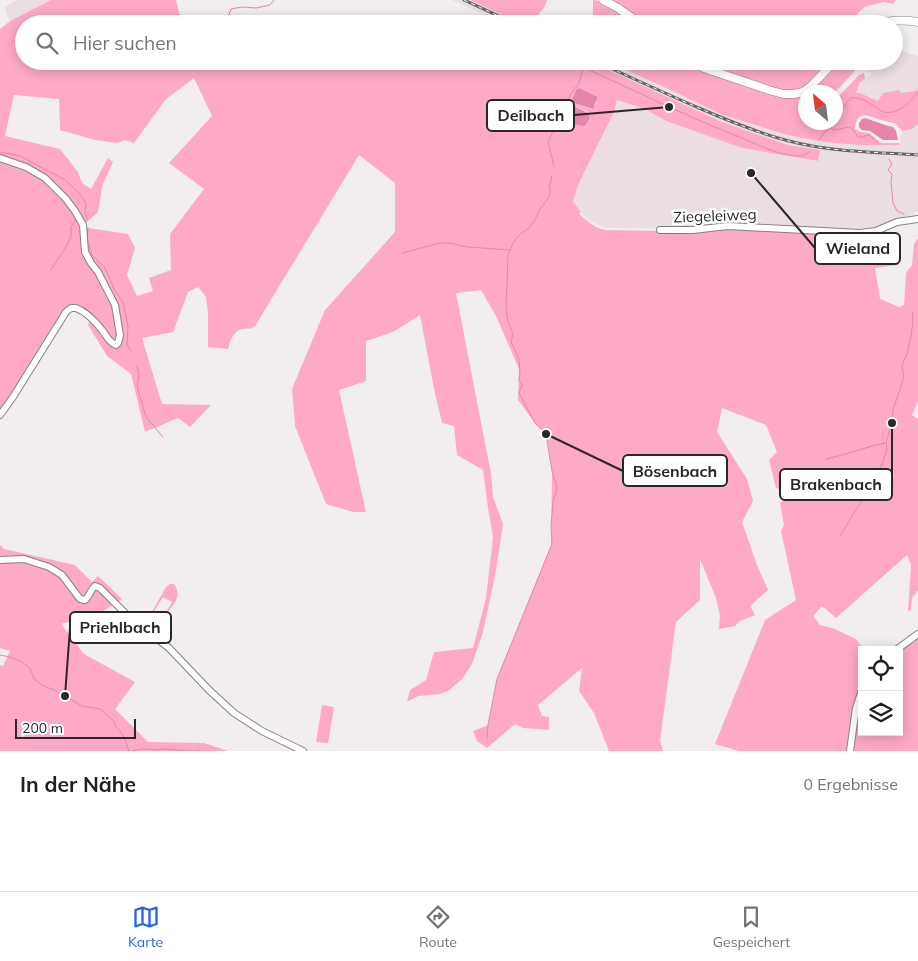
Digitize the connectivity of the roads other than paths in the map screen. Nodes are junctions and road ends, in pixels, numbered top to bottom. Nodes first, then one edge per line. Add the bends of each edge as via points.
1 (603, 0) edge
2 (628, 15) edge
3 (903, 21) edge
4 (918, 22) edge
5 (710, 70) edge
6 (827, 70) edge
7 (0, 158) edge
8 (918, 218) edge
9 (660, 230) dead end
10 (0, 415) edge
11 (0, 560) edge
12 (918, 634) edge
13 (902, 646) edge
14 (862, 691) edge
15 (303, 751) edge
16 (850, 751) edge

1 - 2 main road
3 - 4 main road
5 - 6 main road via 783,94 803,92
7 - 10 street via 45,178 75,211 83,225 85,252 115,305 120,336 116,345 83,311 76,308 68,310
8 - 9 street, Ziegeleiweg via 860,233 734,226
11 - 15 street via 24,559 49,567 62,576 80,599 85,600 95,586 100,588 132,620 167,646 240,718
12 - 13 street
14 - 16 street

